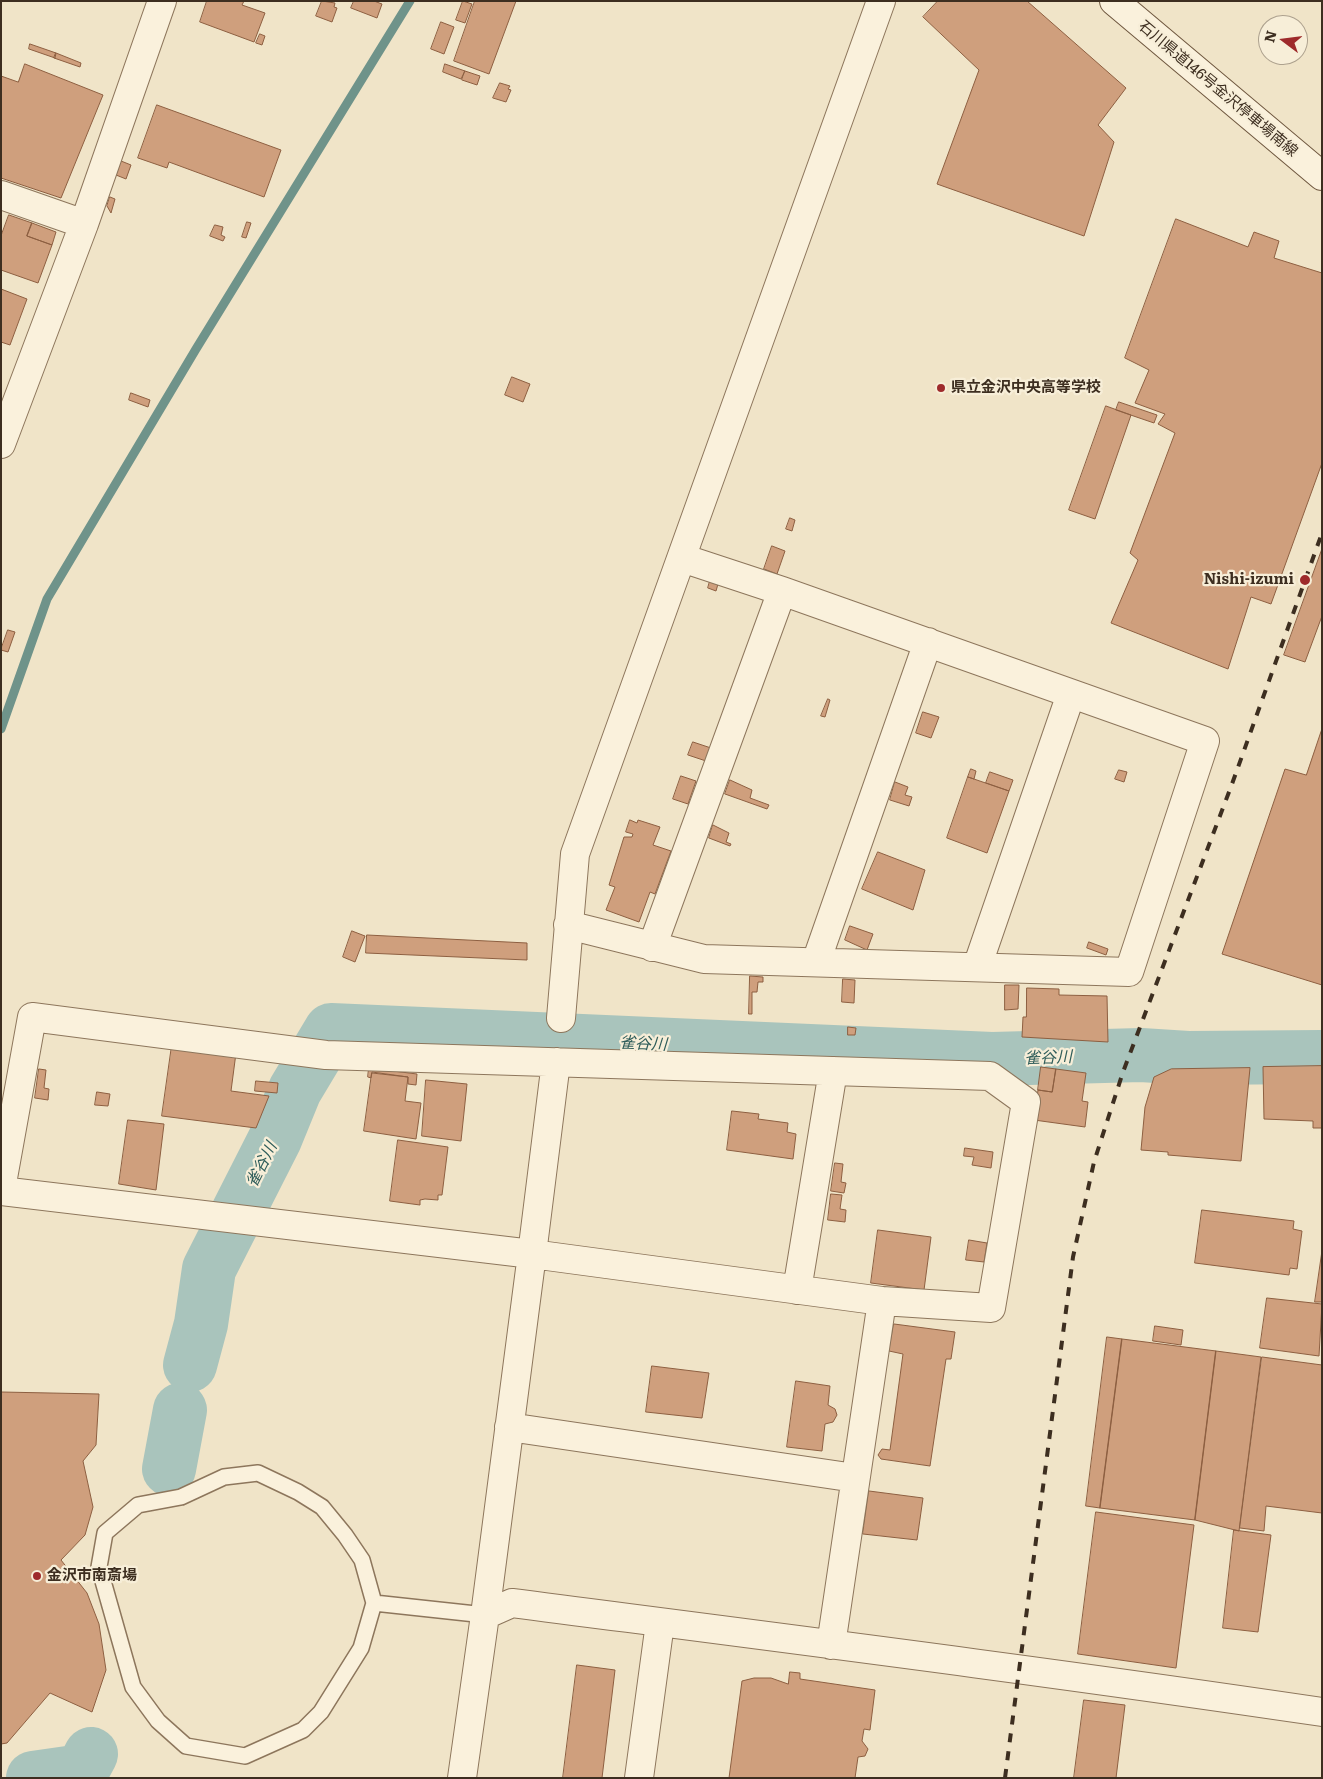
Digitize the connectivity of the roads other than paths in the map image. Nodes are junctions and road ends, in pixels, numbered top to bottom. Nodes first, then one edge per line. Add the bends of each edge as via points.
1 (162, 1) edge
2 (881, 1) edge
3 (1122, 5) edge
4 (1322, 176) edge
5 (1, 195) edge
6 (84, 224) junction
7 (1, 444) edge
8 (682, 558) junction
9 (782, 591) junction
10 (928, 642) junction
11 (1071, 694) junction
12 (568, 925) junction
13 (652, 947) junction
14 (816, 962) junction
15 (977, 967) junction
16 (561, 1018) dead end
17 (556, 1062) junction
18 (832, 1071) junction
19 (1, 1190) edge
20 (532, 1254) junction
21 (797, 1290) junction
22 (882, 1301) junction
23 (509, 1428) junction
24 (856, 1478) junction
25 (374, 1603) junction
26 (485, 1615) junction
27 (660, 1623) junction
28 (830, 1645) junction
29 (1322, 1712) edge
30 (462, 1778) edge
31 (639, 1778) edge

1 - 6 street
2 - 8 street
3 - 4 street, 石川県道146号金沢停車場南線
5 - 6 street
6 - 7 street
8 - 9 street
8 - 12 street via 575,854
9 - 10 street
9 - 13 street
10 - 11 street
10 - 14 street
11 - 15 street
11 - 15 street via 1205,742 1129,972
12 - 13 street
12 - 16 street
13 - 14 street via 704,959
14 - 15 street
17 - 18 street
17 - 19 street via 326,1056 32,1017
17 - 20 street
18 - 21 street
18 - 22 street via 990,1076 1026,1102 992,1308
19 - 20 street
20 - 21 street
20 - 23 street
21 - 22 street
22 - 24 street
23 - 24 street
23 - 26 street
24 - 28 street
25 - 25 lane via 361,1648 321,1712 304,1730 245,1756 186,1746 158,1720 133,1687 99,1567 105,1533 138,1505 181,1497 224,1477 258,1473 322,1507 346,1534 362,1560
25 - 26 lane
26 - 27 street via 512,1603
26 - 30 street
27 - 28 street
27 - 31 street
28 - 29 street via 1124,1682

